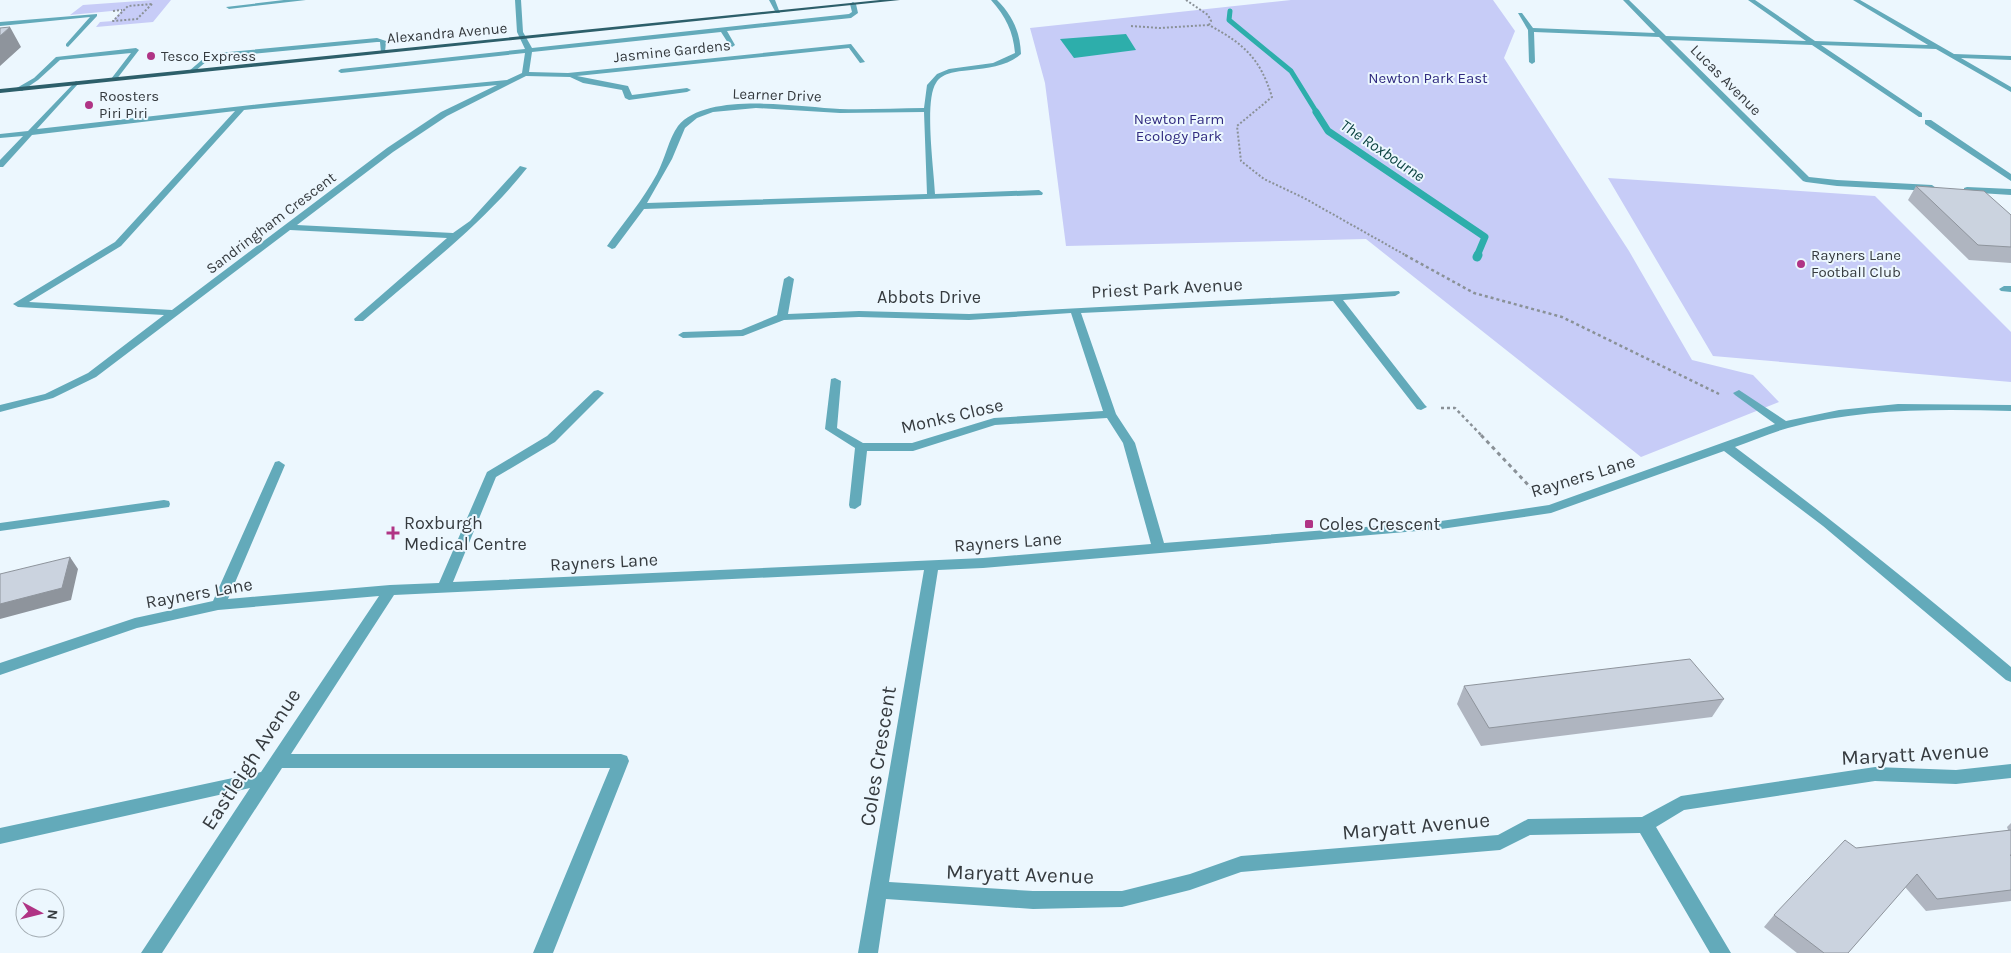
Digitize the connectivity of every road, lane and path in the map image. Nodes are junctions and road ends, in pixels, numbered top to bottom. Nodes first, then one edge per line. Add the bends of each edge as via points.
1 (303, 0) edge
2 (518, 0) edge
3 (772, 0) edge
4 (897, 0) edge
5 (994, 0) edge
6 (1186, 0) edge
7 (1626, 0) edge
8 (1751, 0) edge
9 (1856, 0) edge
10 (853, 4) junction
11 (229, 7) dead end
12 (122, 10) joint
13 (778, 12) junction
14 (1520, 14) dead end
15 (0, 24) edge
16 (1209, 25) junction
17 (1130, 26) dead end
18 (1531, 30) junction
19 (724, 31) junction
20 (1663, 37) junction
21 (523, 38) junction
22 (1813, 43) junction
23 (68, 45) dead end
24 (732, 45) dead end
25 (1937, 47) junction
26 (383, 52) junction
27 (529, 52) junction
28 (1953, 56) junction
29 (2011, 58) edge
30 (862, 62) dead end
31 (1532, 62) dead end
32 (192, 71) junction
33 (342, 72) dead end
34 (525, 74) junction
35 (568, 75) junction
36 (114, 79) junction
37 (511, 82) junction
38 (76, 83) junction
39 (19, 89) junction
40 (687, 90) dead end
41 (2011, 90) edge
42 (0, 91) edge
43 (240, 110) junction
44 (927, 110) junction
45 (1919, 115) dead end
46 (1928, 122) dead end
47 (28, 133) junction
48 (0, 136) edge
49 (0, 165) edge
50 (523, 168) dead end
51 (2011, 178) edge
52 (1945, 189) edge
53 (1954, 189) edge
54 (2011, 192) edge
55 (1039, 193) dead end
56 (930, 196) junction
57 (642, 206) junction
58 (288, 227) junction
59 (455, 236) junction
60 (612, 246) dead end
61 (789, 280) dead end
62 (1395, 293) dead end
63 (1336, 298) junction
64 (1075, 310) junction
65 (175, 312) junction
66 (782, 317) junction
67 (359, 319) dead end
68 (683, 335) dead end
69 (835, 381) dead end
70 (598, 393) dead end
71 (1739, 393) dead end
72 (1721, 396) dead end
73 (1421, 407) joint
74 (2011, 408) edge
75 (0, 410) edge
76 (1110, 414) junction
77 (1784, 425) junction
78 (861, 447) junction
79 (1728, 447) junction
80 (279, 465) dead end
81 (164, 504) dead end
82 (855, 505) dead end
83 (1551, 509) junction
84 (0, 527) edge
85 (1159, 548) junction
86 (932, 566) junction
87 (444, 588) junction
88 (390, 590) junction
89 (218, 605) junction
90 (0, 669) edge
91 (2011, 676) edge
92 (277, 761) junction
93 (2011, 771) edge
94 (265, 778) junction
95 (1645, 825) junction
96 (0, 836) edge
97 (879, 890) junction
98 (150, 953) edge
99 (543, 953) edge
100 (868, 953) edge
101 (1721, 953) edge

1 - 11 street
2 - 21 street
3 - 13 street
4 - 10 main road, Alexandra Avenue
5 - 44 street via 1012,20 1018,54 1006,62 951,71 936,77 931,85
6 - 16 path via 1208,15
7 - 20 street, Lucas Avenue
8 - 22 street
9 - 25 street
10 - 13 main road, Alexandra Avenue
10 - 19 street via 855,13 851,16
12 - 12 path via 128,6 152,4 138,19 114,21
13 - 21 main road, Alexandra Avenue
14 - 18 street
15 - 23 street via 95,15
16 - 17 path
16 - 72 path via 1254,54 1267,79 1272,97 1237,126 1241,161 1264,179 1474,293 1562,317
18 - 20 street
18 - 31 street
19 - 24 street
19 - 27 street
20 - 22 street
20 - 52 street, Lucas Avenue via 1806,179
21 - 26 main road, Alexandra Avenue
21 - 27 street
22 - 25 street
22 - 45 street
25 - 28 street
26 - 32 main road, Alexandra Avenue
26 - 32 street via 383,41 377,40 294,47 218,55 205,60
27 - 33 street
27 - 34 street
28 - 29 street
28 - 41 street
30 - 35 street, Jasmine Gardens via 851,46
32 - 36 main road, Alexandra Avenue
34 - 35 street, Jasmine Gardens
34 - 37 street, Sandringham Crescent
35 - 40 street via 583,81 625,88 629,98
36 - 38 main road, Alexandra Avenue
36 - 39 street via 136,50 58,58 36,79
37 - 43 street
37 - 58 street, Sandringham Crescent via 444,114 390,150
38 - 39 main road, Alexandra Avenue
38 - 47 street
39 - 42 main road, Alexandra Avenue
43 - 47 street
43 - 65 street via 118,244 18,304
44 - 56 street
44 - 57 street, Learner Drive via 842,111 741,106 716,108 692,115 682,126 668,162
46 - 51 street
47 - 48 street
47 - 49 street
50 - 59 street via 473,223
53 - 54 street
55 - 56 street
56 - 57 street
57 - 60 street, Learner Drive
58 - 59 street
58 - 65 street, Sandringham Crescent
59 - 67 street
61 - 66 street
62 - 63 street, Priest Park Avenue
63 - 64 street, Priest Park Avenue
63 - 73 street
64 - 66 street, Abbots Drive via 969,317 859,314
64 - 76 street, Priest Park Avenue
65 - 75 street, Sandringham Crescent via 92,375 48,396
66 - 68 street, Abbots Drive via 743,333
69 - 78 street via 831,429
70 - 87 street via 551,439 491,475
71 - 77 street
73 - 83 path via 1455,408
74 - 77 street, Rayners Lane via 1898,407 1839,413
76 - 78 street, Monks Close via 994,422 913,447
76 - 85 street, Priest Park Avenue via 1129,443
77 - 79 street, Rayners Lane
78 - 82 street
79 - 83 street, Rayners Lane
79 - 91 street via 1828,523
80 - 89 street
81 - 84 street
83 - 85 street, Rayners Lane via 1441,525
85 - 86 street, Rayners Lane
86 - 87 street, Rayners Lane
86 - 97 street, Coles Crescent
87 - 88 street, Rayners Lane
88 - 89 street, Rayners Lane
88 - 92 street, Eastleigh Avenue
89 - 90 street, Rayners Lane via 135,623
92 - 94 street, Eastleigh Avenue
92 - 99 street via 621,761
93 - 95 street, Maryatt Avenue via 1956,777 1875,774 1681,803
94 - 96 street
94 - 98 street, Eastleigh Avenue
95 - 97 street, Maryatt Avenue via 1528,828 1500,842 1240,864 1190,882 1122,899 1033,900
95 - 101 street
97 - 100 street, Coles Crescent

